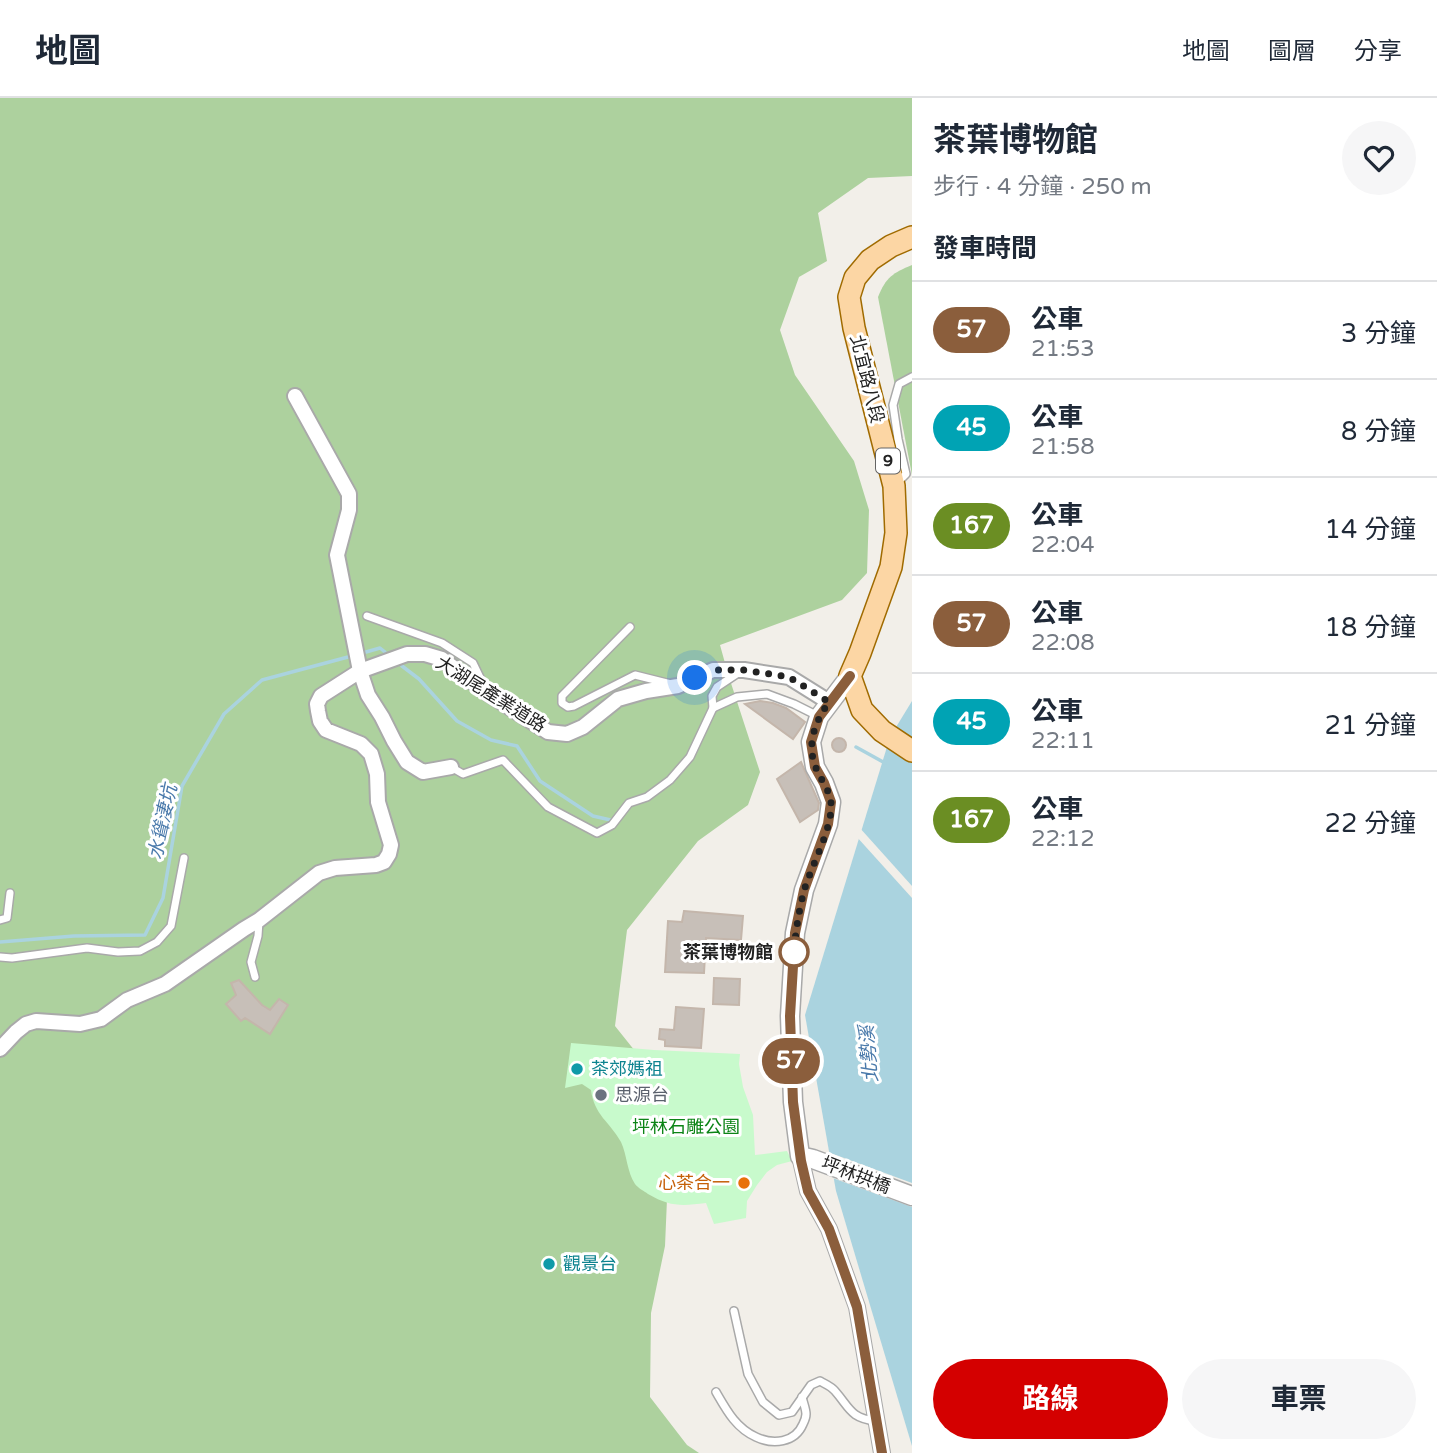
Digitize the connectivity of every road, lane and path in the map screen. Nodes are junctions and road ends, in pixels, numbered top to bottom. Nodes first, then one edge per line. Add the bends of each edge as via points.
1 (912, 237) edge
2 (912, 377) edge
3 (295, 396) dead end
4 (894, 486) junction
5 (367, 616) dead end
6 (630, 627) dead end
7 (744, 670) junction
8 (360, 671) junction
9 (850, 676) junction
10 (678, 686) junction
11 (489, 694) junction
12 (713, 708) junction
13 (824, 710) junction
14 (912, 751) edge
15 (451, 768) joint
16 (184, 858) dead end
17 (10, 893) dead end
18 (0, 920) edge
19 (259, 920) junction
20 (0, 957) edge
21 (255, 977) dead end
22 (0, 1049) edge
23 (800, 1156) junction
24 (912, 1196) edge
25 (734, 1311) dead end
26 (716, 1392) dead end
27 (802, 1397) junction
28 (877, 1422) junction
29 (882, 1453) edge

1 - 4 main road, 北宜路八段 / 9 via 870,260 855,278 849,297
2 - 4 lane via 899,384 893,405 906,474
3 - 8 street via 349,494 337,555
4 - 9 main road, 北宜路八段 / 9 via 896,533 891,567
5 - 11 lane via 442,643 473,663
6 - 10 lane via 562,696 562,703 574,706 635,675
7 - 10 street, 大湖尾產業道路 via 713,670
7 - 12 lane via 717,687
7 - 13 street, 大湖尾產業道路 via 789,677
8 - 11 street, 大湖尾產業道路 via 407,654 425,654 442,659
8 - 15 street via 368,695 407,762 423,772
8 - 19 street, 大湖尾產業道路 via 321,696 318,712 326,730 361,744 372,754 389,854 376,865 319,873
9 - 13 street
9 - 14 main road via 862,710 882,731
10 - 11 street, 大湖尾產業道路 via 618,699 567,734 548,732
12 - 13 lane via 737,696 767,694
12 - 15 lane via 690,757 670,780 647,797 629,803 612,825 597,834 548,807 503,760 463,774
13 - 23 street via 811,742 815,767 831,802 795,933 790,1016
16 - 20 lane via 171,926 158,942 140,951 87,948
17 - 18 lane via 7,918
19 - 21 lane via 251,962
19 - 22 street, 大湖尾產業道路 via 165,984 127,1000 101,1019 80,1024 36,1021 26,1024
23 - 24 street, 坪林拱橋
23 - 28 street via 808,1191 829,1229 857,1307
25 - 27 lane via 748,1374 763,1402 779,1415 792,1412
26 - 27 lane via 731,1419 744,1430 758,1438 780,1441 792,1439 802,1428 807,1415
27 - 28 lane via 820,1381 833,1388 849,1410
28 - 29 street

